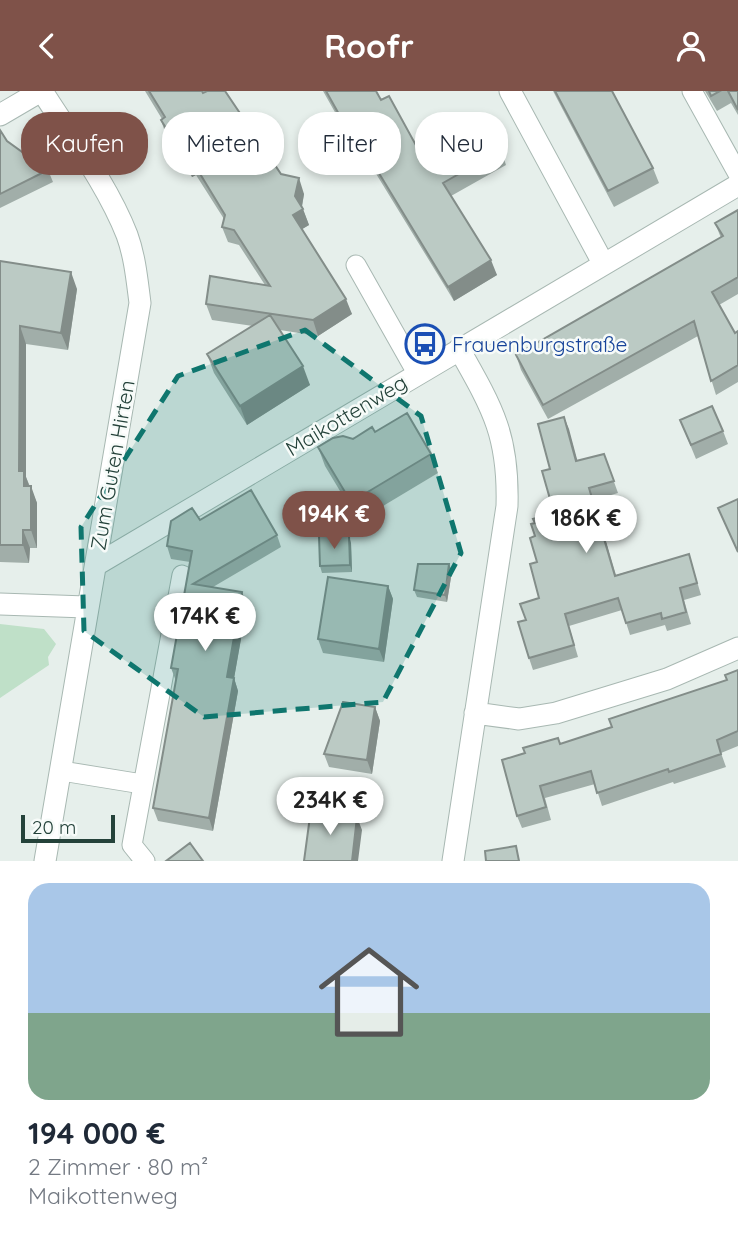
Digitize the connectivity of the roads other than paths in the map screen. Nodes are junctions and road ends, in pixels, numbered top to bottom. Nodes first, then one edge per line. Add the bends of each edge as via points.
1 (42, 91) edge
2 (510, 91) edge
3 (692, 91) edge
4 (0, 115) edge
5 (738, 174) edge
6 (738, 185) edge
7 (603, 263) junction
8 (356, 265) dead end
9 (459, 349) junction
10 (417, 373) junction
11 (96, 565) junction
12 (182, 575) dead end
13 (0, 604) edge
14 (86, 607) junction
15 (738, 648) edge
16 (475, 713) junction
17 (62, 771) junction
18 (142, 784) junction
19 (45, 861) edge
20 (145, 861) edge
21 (453, 861) edge

1 - 4 street, Zum Guten Hirten
1 - 11 street, Zum Guten Hirten via 127,235 140,303
2 - 7 street
3 - 5 lane
6 - 7 street, Maikottenweg
7 - 9 street, Maikottenweg
8 - 10 lane, Maikottenweg
9 - 10 street, Maikottenweg
9 - 16 street via 489,401 508,466 507,506
10 - 11 street, Maikottenweg
11 - 14 street, Zum Guten Hirten
12 - 18 lane
13 - 14 street
14 - 17 street, Zum Guten Hirten
15 - 16 street via 667,679 556,713 519,719
16 - 21 street
17 - 18 lane
17 - 19 street, Zum Guten Hirten
18 - 20 lane via 132,845

